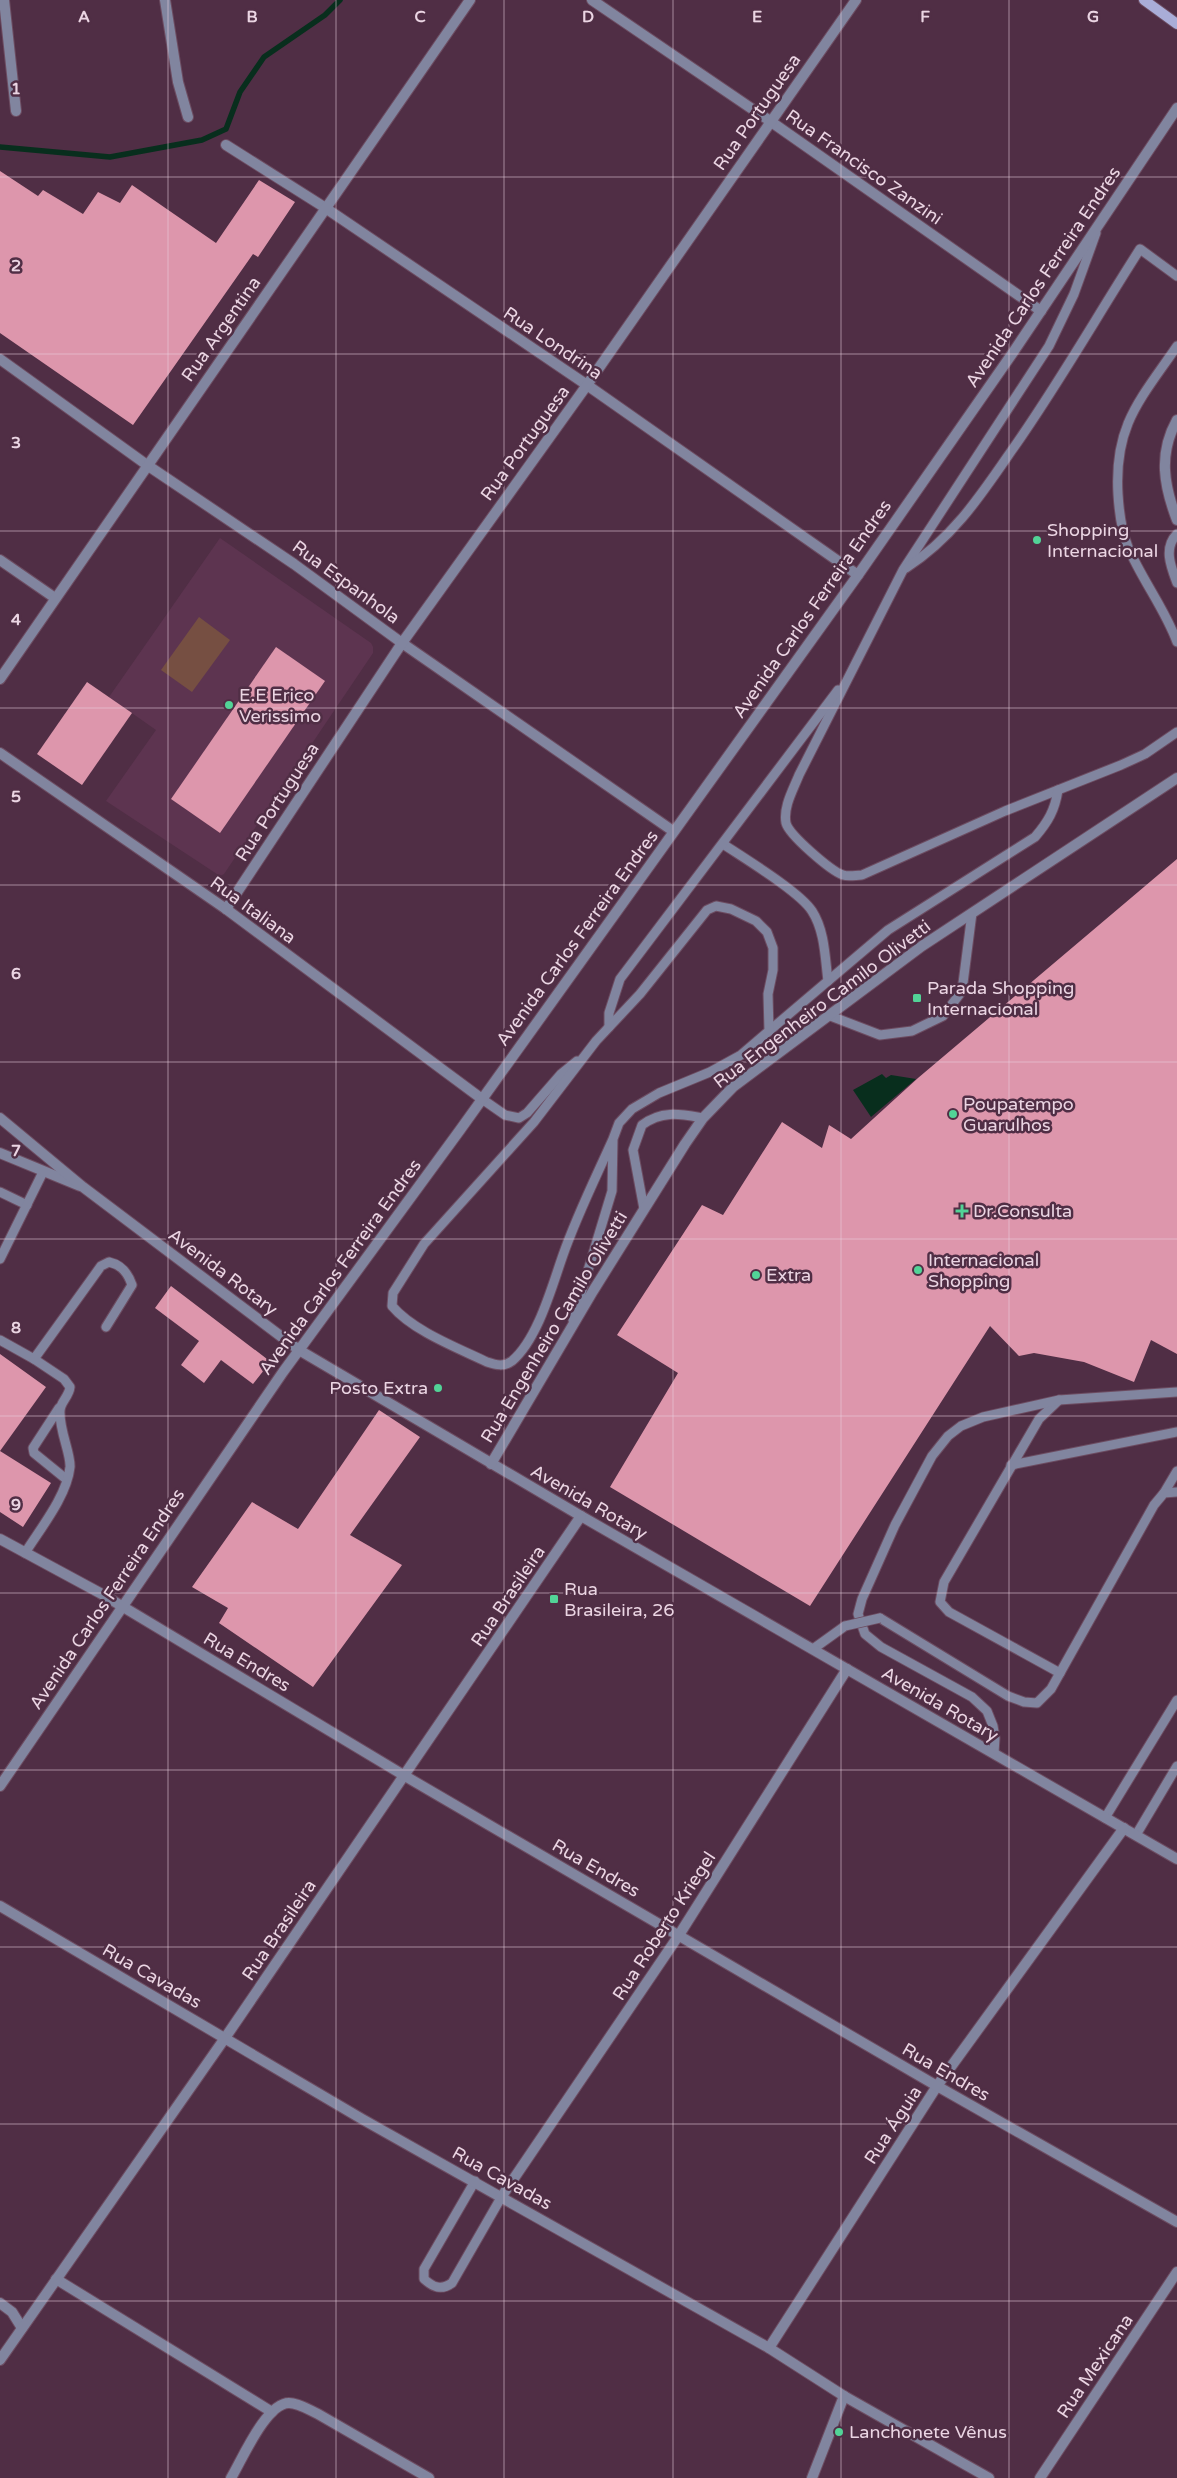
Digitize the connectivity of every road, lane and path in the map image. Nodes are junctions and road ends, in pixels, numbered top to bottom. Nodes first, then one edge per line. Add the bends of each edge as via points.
1 (4, 0) edge
2 (165, 0) edge
3 (470, 0) edge
4 (592, 0) edge
5 (856, 0) edge
6 (1144, 0) edge
7 (1177, 24) edge
8 (1177, 108) edge
9 (16, 111) dead end
10 (188, 117) dead end
11 (770, 121) junction
12 (226, 145) dead end
13 (324, 207) junction
14 (1099, 225) junction
15 (1177, 276) edge
16 (1041, 311) junction
17 (1177, 346) edge
18 (0, 359) edge
19 (587, 385) junction
20 (1177, 420) edge
21 (147, 465) junction
22 (1177, 520) edge
23 (1177, 534) edge
24 (0, 560) edge
25 (903, 570) junction
26 (858, 575) junction
27 (1177, 583) edge
28 (55, 598) junction
29 (1177, 642) edge
30 (402, 643) junction
31 (851, 673) junction
32 (0, 678) edge
33 (1176, 730) edge
34 (0, 753) edge
35 (1177, 778) edge
36 (1058, 790) junction
37 (674, 831) junction
38 (723, 844) junction
39 (226, 909) junction
40 (972, 913) junction
41 (828, 981) junction
42 (828, 1015) junction
43 (609, 1027) junction
44 (769, 1031) junction
45 (584, 1056) junction
46 (482, 1099) junction
47 (0, 1118) edge
48 (703, 1118) junction
49 (613, 1139) junction
50 (0, 1153) edge
51 (44, 1172) junction
52 (83, 1187) junction
53 (0, 1192) edge
54 (27, 1205) junction
55 (644, 1209) junction
56 (0, 1259) edge
57 (106, 1327) dead end
58 (569, 1334) junction
59 (0, 1340) edge
60 (299, 1350) junction
61 (34, 1359) junction
62 (1177, 1392) edge
63 (1059, 1400) junction
64 (60, 1407) junction
65 (1177, 1432) edge
66 (491, 1464) junction
67 (1011, 1465) junction
68 (1177, 1471) edge
69 (66, 1479) junction
70 (1177, 1492) edge
71 (1164, 1494) junction
72 (581, 1516) junction
73 (0, 1539) edge
74 (25, 1552) junction
75 (122, 1606) junction
76 (813, 1649) junction
77 (847, 1668) junction
78 (1060, 1674) junction
79 (1177, 1700) edge
80 (994, 1753) junction
81 (1177, 1766) edge
82 (405, 1776) junction
83 (0, 1786) edge
84 (1106, 1818) junction
85 (1124, 1828) junction
86 (1136, 1835) junction
87 (1177, 1859) edge
88 (0, 1906) edge
89 (680, 1936) junction
90 (225, 2038) junction
91 (937, 2086) junction
92 (475, 2181) junction
93 (502, 2196) junction
94 (1177, 2222) edge
95 (1177, 2272) edge
96 (56, 2279) junction
97 (0, 2303) edge
98 (22, 2328) junction
99 (769, 2348) junction
100 (0, 2360) edge
101 (844, 2396) junction
102 (272, 2412) junction
103 (231, 2478) edge
104 (429, 2478) edge
105 (812, 2478) edge
106 (989, 2478) edge
107 (1040, 2478) edge

1 - 9 street
2 - 10 street via 178,82
3 - 13 street, Rua Argentina
4 - 11 street, Rua Francisco Zanzini
5 - 11 street, Rua Portuguesa
6 - 7 main road
8 - 14 street, Avenida Carlos Ferreira Endres
11 - 16 street, Rua Francisco Zanzini
11 - 19 street, Rua Portuguesa
12 - 13 street, Rua Londrina
13 - 19 street, Rua Londrina
13 - 21 street, Rua Argentina
14 - 16 street, Avenida Carlos Ferreira Endres
14 - 25 lane via 1074,294 1049,346
15 - 25 lane via 1140,249 1044,405 968,514 924,557
16 - 26 street, Avenida Carlos Ferreira Endres
17 - 29 lane via 1128,421 1121,439 1117,468 1118,506 1128,546
18 - 21 street, Rua Espanhola
19 - 26 street, Rua Londrina
19 - 30 street, Rua Portuguesa
20 - 22 street via 1164,467 1167,490
21 - 28 street, Rua Argentina
21 - 30 street, Rua Espanhola via 294,564
23 - 27 lane via 1171,539 1169,559
24 - 28 street
25 - 31 lane
26 - 37 street, Avenida Carlos Ferreira Endres
28 - 32 street, Rua Argentina
30 - 37 street, Rua Espanhola
30 - 39 street, Rua Portuguesa
31 - 36 lane via 799,775 786,816 791,833 836,871 850,876 862,875
31 - 38 lane
33 - 36 lane via 1145,754
34 - 39 street, Rua Italiana
35 - 40 street, Rua Engenheiro Camilo Olivetti
36 - 41 lane via 1055,808 1035,837 888,930
37 - 46 street, Avenida Carlos Ferreira Endres
38 - 41 lane via 799,897 812,910 823,943
38 - 43 lane via 620,979 608,1013
39 - 46 street, Rua Italiana
40 - 42 street, Rua Engenheiro Camilo Olivetti
40 - 42 lane via 962,991 943,1016 912,1031 880,1035
41 - 44 lane
42 - 48 street, Rua Engenheiro Camilo Olivetti via 733,1087
43 - 44 lane via 654,978 698,918 716,906 756,921 767,932 773,948 768,994
43 - 45 lane
44 - 49 lane via 741,1055 632,1109 619,1123
45 - 46 lane via 561,1074 519,1118 506,1115
45 - 49 lane via 534,1122 424,1244 392,1293 392,1306 399,1314 446,1342 486,1362 503,1365 511,1362 524,1347 551,1292
46 - 60 street, Avenida Carlos Ferreira Endres
47 - 52 street
48 - 55 street, Rua Engenheiro Camilo Olivetti
48 - 55 lane via 661,1114 642,1125 633,1150
49 - 58 lane via 612,1191
50 - 51 street, Avenida Rotary
51 - 52 street, Avenida Rotary
51 - 54 lane
52 - 60 street, Avenida Rotary
53 - 54 lane
54 - 56 lane
55 - 58 street, Rua Engenheiro Camilo Olivetti
57 - 61 lane via 132,1285 129,1274 109,1262 101,1266
58 - 66 street, Rua Engenheiro Camilo Olivetti
59 - 61 lane
60 - 66 street, Avenida Rotary
60 - 75 street, Avenida Carlos Ferreira Endres
61 - 64 lane via 64,1379 70,1387
62 - 63 lane
63 - 67 lane via 1038,1419
63 - 80 lane via 983,1417 961,1426 948,1436 932,1456 895,1525 858,1614 864,1634 881,1647 972,1697 987,1711 995,1738
64 - 69 lane via 60,1425 70,1467
64 - 69 lane via 33,1448 34,1453
65 - 67 lane
66 - 72 street, Avenida Rotary
67 - 78 lane via 944,1582 940,1602 948,1612
68 - 71 lane
69 - 74 lane via 60,1498
70 - 71 lane
71 - 78 lane via 1154,1504
72 - 76 street, Avenida Rotary
72 - 82 street, Rua Brasileira
73 - 74 street, Rua Endres
74 - 75 street, Rua Endres
75 - 82 street, Rua Endres
75 - 83 street, Avenida Carlos Ferreira Endres
76 - 77 street, Avenida Rotary
76 - 78 lane, bridge via 845,1626 880,1618 1008,1696 1024,1702 1037,1703 1051,1690
77 - 80 street, Avenida Rotary
77 - 89 street, Rua Roberto Kriegel
79 - 84 lane
80 - 84 street, Avenida Rotary
81 - 86 lane
82 - 89 street, Rua Endres
82 - 90 street, Rua Brasileira
84 - 85 street, Avenida Rotary
85 - 86 street, Avenida Rotary
85 - 91 street, Rua Águia
86 - 87 street, Avenida Rotary
88 - 90 street, Rua Cavadas
89 - 91 street, Rua Endres
89 - 93 street, Rua Roberto Kriegel
90 - 92 street, Rua Cavadas
90 - 96 street, Rua Brasileira
91 - 94 street, Rua Endres
91 - 99 street, Rua Águia
92 - 93 street, Rua Cavadas
92 - 93 lane via 424,2269 424,2279 429,2283 438,2288 452,2283
93 - 99 street, Rua Cavadas
95 - 107 street, Rua Mexicana
96 - 98 street, Rua Brasileira
96 - 102 street
97 - 98 street via 12,2312
98 - 100 street, Rua Brasileira
99 - 101 street, Rua Cavadas
101 - 105 street
101 - 106 street, Rua Cavadas
102 - 103 street
102 - 104 street via 288,2403 300,2405

